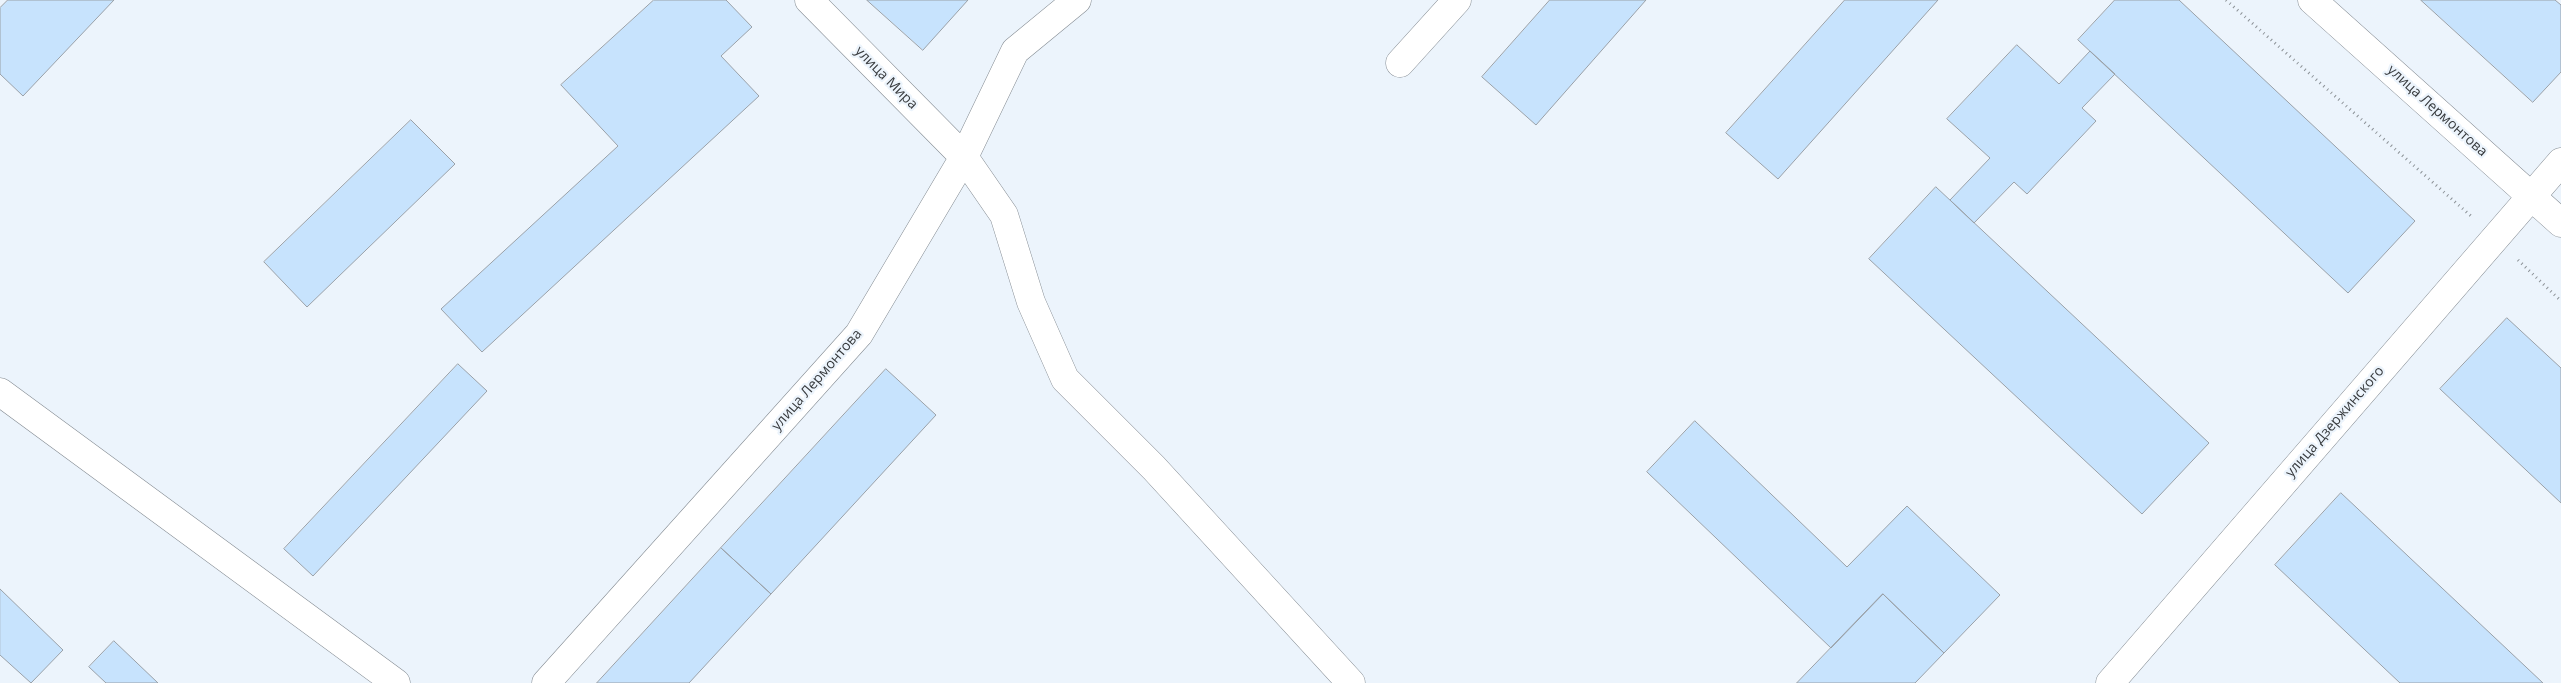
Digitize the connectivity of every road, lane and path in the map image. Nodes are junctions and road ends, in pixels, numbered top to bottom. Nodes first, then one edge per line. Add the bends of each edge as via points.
1 (809, 0) edge
2 (1077, 0) edge
3 (1456, 0) edge
4 (2226, 0) edge
5 (2312, 0) edge
6 (1400, 63) dead end
7 (964, 157) junction
8 (2561, 162) edge
9 (2530, 195) junction
10 (2561, 224) edge
11 (2494, 237) junction
12 (2561, 301) edge
13 (0, 392) edge
14 (367, 675) edge
15 (396, 683) edge
16 (546, 683) edge
17 (1351, 683) edge
18 (2110, 683) edge

1 - 7 street, улица Мира
2 - 7 street, улица Лермонтова via 1016,51
3 - 6 street
4 - 11 path
5 - 9 street, улица Лермонтова
7 - 16 street, улица Лермонтова via 860,334
7 - 17 street, улица Мира via 1004,215 1031,302 1065,379 1154,468
8 - 9 street, улица Дзержинского
9 - 10 street, улица Лермонтова
9 - 11 street, улица Дзержинского
11 - 12 path
11 - 18 street, улица Дзержинского
13 - 14 street
14 - 15 street

